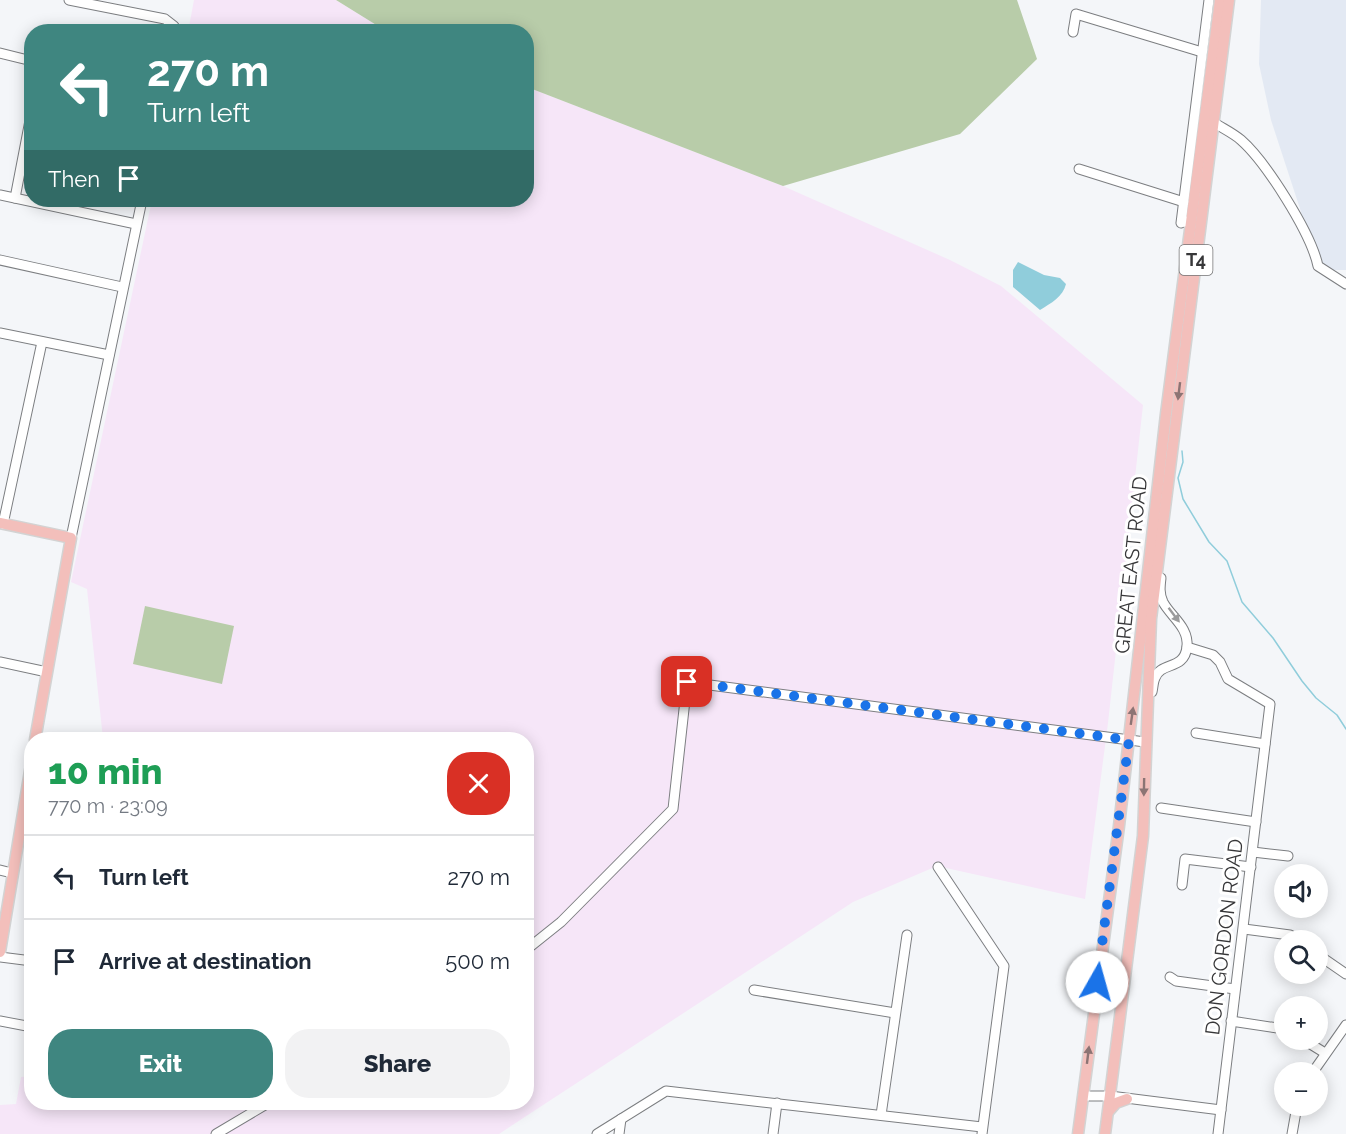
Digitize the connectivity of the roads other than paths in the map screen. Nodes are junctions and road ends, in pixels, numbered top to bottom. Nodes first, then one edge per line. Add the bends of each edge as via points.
1 (69, 0) edge
2 (1209, 0) edge
3 (1220, 0) edge
4 (1229, 0) edge
5 (98, 3) edge
6 (171, 24) edge
7 (1073, 32) dead end
8 (1202, 52) junction
9 (0, 53) edge
10 (24, 59) edge
11 (1214, 122) junction
12 (24, 151) edge
13 (1079, 169) dead end
14 (0, 195) edge
15 (15, 198) junction
16 (24, 199) edge
17 (1184, 202) junction
18 (82, 207) edge
19 (140, 207) edge
20 (1191, 220) junction
21 (136, 224) junction
22 (0, 260) edge
23 (1346, 284) edge
24 (122, 286) junction
25 (0, 333) edge
26 (42, 342) junction
27 (109, 355) junction
28 (1163, 519) junction
29 (2, 524) edge
30 (71, 538) junction
31 (1187, 648) junction
32 (0, 662) edge
33 (47, 672) junction
34 (1146, 729) junction
35 (36, 732) edge
36 (1196, 733) dead end
37 (1129, 740) junction
38 (1145, 742) junction
39 (1265, 744) junction
40 (24, 805) edge
41 (1161, 808) dead end
42 (1256, 822) junction
43 (1253, 852) junction
44 (1288, 856) dead end
45 (938, 867) dead end
46 (1251, 867) junction
47 (0, 870) edge
48 (12, 873) junction
49 (1182, 885) dead end
50 (1244, 929) junction
51 (1274, 933) edge
52 (908, 935) dead end
53 (534, 944) edge
54 (0, 955) edge
55 (24, 960) edge
56 (1328, 962) edge
57 (1346, 974) edge
58 (1170, 977) dead end
59 (1235, 989) junction
60 (754, 990) dead end
61 (896, 1013) junction
62 (0, 1021) edge
63 (1231, 1021) junction
64 (1346, 1024) edge
65 (24, 1025) edge
66 (1274, 1027) edge
67 (1320, 1050) edge
68 (1325, 1053) junction
69 (1319, 1062) edge
70 (1112, 1081) junction
71 (1083, 1096) junction
72 (1110, 1096) junction
73 (1127, 1099) junction
74 (777, 1103) junction
75 (256, 1110) edge
76 (1221, 1110) junction
77 (1108, 1113) junction
78 (881, 1114) junction
79 (1295, 1116) edge
80 (621, 1119) junction
81 (982, 1130) edge
82 (216, 1134) edge
83 (597, 1134) edge
84 (619, 1134) edge
85 (774, 1134) edge
86 (1078, 1134) edge
87 (1105, 1134) edge
88 (1218, 1134) edge
89 (1292, 1134) edge

1 - 5 street
2 - 8 street
3 - 20 main road, GREAT EAST ROAD / T4
4 - 11 main road, GREAT EAST ROAD / T4
5 - 6 street via 165,19
7 - 8 street via 1076,14
8 - 17 street
9 - 10 street
11 - 23 street via 1240,139 1257,157 1315,252 1318,266
11 -> 28 main road, GREAT EAST ROAD / T4
12 - 15 street
13 - 17 street
14 - 15 street
15 - 16 street
17 - 20 street via 1181,223
18 - 21 street
19 - 21 street
37 -> 20 main road, GREAT EAST ROAD / T4
21 - 24 street
22 - 24 street
24 - 27 street
25 - 26 street
26 - 27 street
26 - 29 street
27 - 30 street
28 -> 31 street via 1160,591 1163,602 1185,630
28 - 34 main road, GREAT EAST ROAD / T4 via 1151,619
29 - 30 main road
30 - 33 main road
31 - 34 street via 1177,665 1159,671 1155,678
31 - 39 street, DON GORDON ROAD via 1213,655 1228,679 1268,701
32 - 33 street
33 - 35 main road
34 - 38 main road, GREAT EAST ROAD / T4
36 - 39 street
37 - 38 street
37 - 53 street via 687,682 673,810 561,922
71 -> 37 main road, GREAT EAST ROAD / T4
38 -> 70 main road, GREAT EAST ROAD / T4 via 1143,836
39 - 42 street, DON GORDON ROAD
40 - 48 main road
41 - 42 street
42 - 43 street, DON GORDON ROAD
43 - 44 street
43 - 46 street, DON GORDON ROAD
45 - 81 street via 1004,966
46 - 49 street via 1185,859
46 - 50 street, DON GORDON ROAD
47 - 48 street
48 - 54 main road
50 - 51 street
50 - 59 street, DON GORDON ROAD
52 - 61 street
54 - 55 street
56 - 57 street
58 - 59 street
59 - 63 street, DON GORDON ROAD
60 - 61 street
61 - 78 street
62 - 65 street
63 - 66 street
63 - 76 street, DON GORDON ROAD
64 - 68 street
67 - 68 street
68 - 69 street
70 - 72 main road, GREAT EAST ROAD / T4
70 - 73 main road
71 - 72 street
71 - 86 main road, GREAT EAST ROAD / T4
72 - 73 street
72 - 77 main road, GREAT EAST ROAD / T4
73 - 76 street
73 - 77 main road via 1116,1103
74 - 78 street
74 - 80 street via 666,1090
74 - 85 street
75 - 82 street
76 - 88 street, DON GORDON ROAD
77 - 87 main road, GREAT EAST ROAD / T4
78 - 81 street
79 - 89 street
80 - 83 street
80 - 84 street

